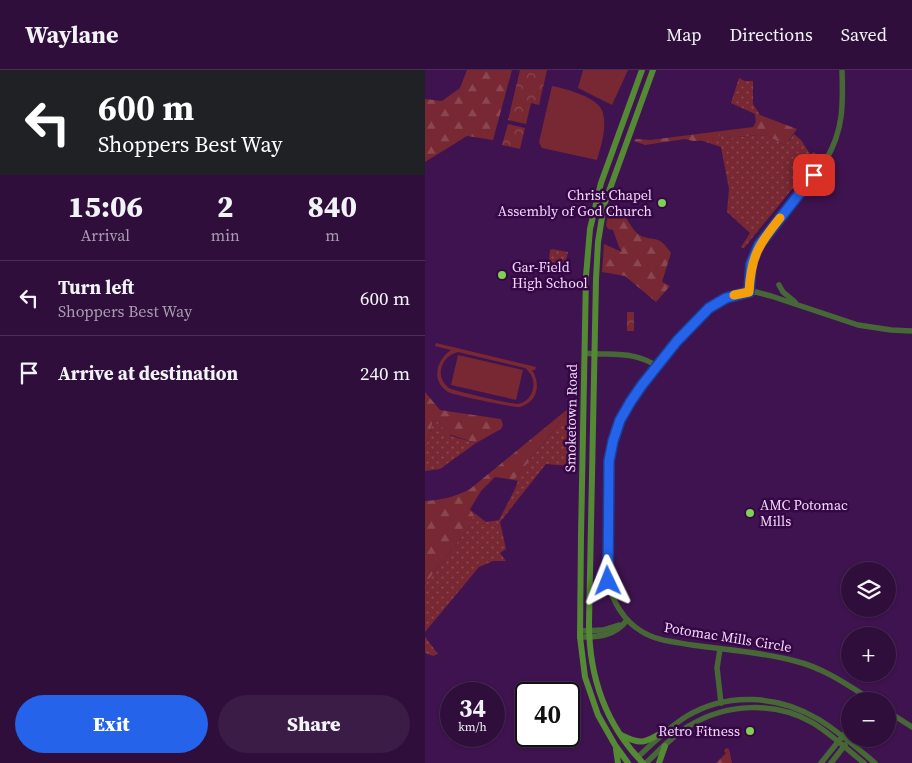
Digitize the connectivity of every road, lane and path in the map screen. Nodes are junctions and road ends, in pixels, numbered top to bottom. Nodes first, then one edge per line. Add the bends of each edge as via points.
1 (642, 70) edge
2 (653, 70) edge
3 (842, 70) edge
4 (601, 183) junction
5 (611, 186) junction
6 (779, 285) dead end
7 (749, 292) junction
8 (798, 305) junction
9 (912, 330) edge
10 (585, 353) junction
11 (595, 354) junction
12 (658, 367) junction
13 (582, 480) junction
14 (592, 480) junction
15 (621, 611) junction
16 (627, 620) junction
17 (619, 627) junction
18 (638, 630) junction
19 (580, 634) junction
20 (589, 634) junction
21 (719, 649) junction
22 (859, 692) edge
23 (721, 702) junction
24 (723, 711) junction
25 (896, 717) edge
26 (912, 727) edge
27 (668, 730) junction
28 (619, 733) junction
29 (840, 739) junction
30 (615, 745) junction
31 (665, 746) junction
32 (842, 747) edge
33 (844, 747) edge
34 (858, 747) edge
35 (637, 758) junction
36 (618, 763) edge
37 (630, 763) edge
38 (644, 763) edge
39 (659, 763) edge
40 (821, 763) edge
41 (831, 763) edge
42 (864, 763) edge
43 (875, 763) edge

1 - 4 main road, Smoketown Road
2 - 5 main road, Smoketown Road
3 - 7 street via 843,110 834,145 759,245 751,264
4 - 5 main road
4 - 10 main road, Smoketown Road via 588,247
5 - 11 main road, Smoketown Road via 601,218 597,254
6 - 8 street
7 - 8 street, Potomac Mills Circle
7 - 12 street, Potomac Mills Circle via 726,298 709,308 677,341
8 - 9 street, Potomac Mills Circle via 864,326
10 - 11 street
10 - 13 main road, Smoketown Road
11 - 12 street via 637,356
11 - 14 main road, Smoketown Road
12 - 15 street, Potomac Mills Circle via 626,408 610,452 607,574
13 - 14 main road
13 - 19 main road, Smoketown Road
14 - 20 main road, Smoketown Road
15 - 16 street, Potomac Mills Circle
15 - 17 street
16 - 17 street
16 - 18 street, Potomac Mills Circle
17 - 18 street
17 - 20 street via 606,634
18 - 21 street, Potomac Mills Circle via 663,640
19 - 20 street
19 - 30 main road, Smoketown Road via 589,692
20 - 28 main road, Smoketown Road via 597,683
21 - 22 street, Potomac Mills Circle via 804,664 837,678
21 - 23 street via 717,668
23 - 24 street
23 - 27 street via 695,711
23 - 29 street via 756,700 782,704 817,718
24 - 29 street via 758,708 785,712
24 - 31 street via 689,726
25 - 26 street
27 - 28 main road via 641,742
27 - 35 street
28 - 35 main road, Smoketown Road
29 - 40 street
30 - 36 main road
30 - 37 main road, Smoketown Road
31 - 38 street
31 - 39 main road
32 - 41 street
33 - 42 street
34 - 43 street
35 - 37 main road
35 - 38 main road, Smoketown Road

